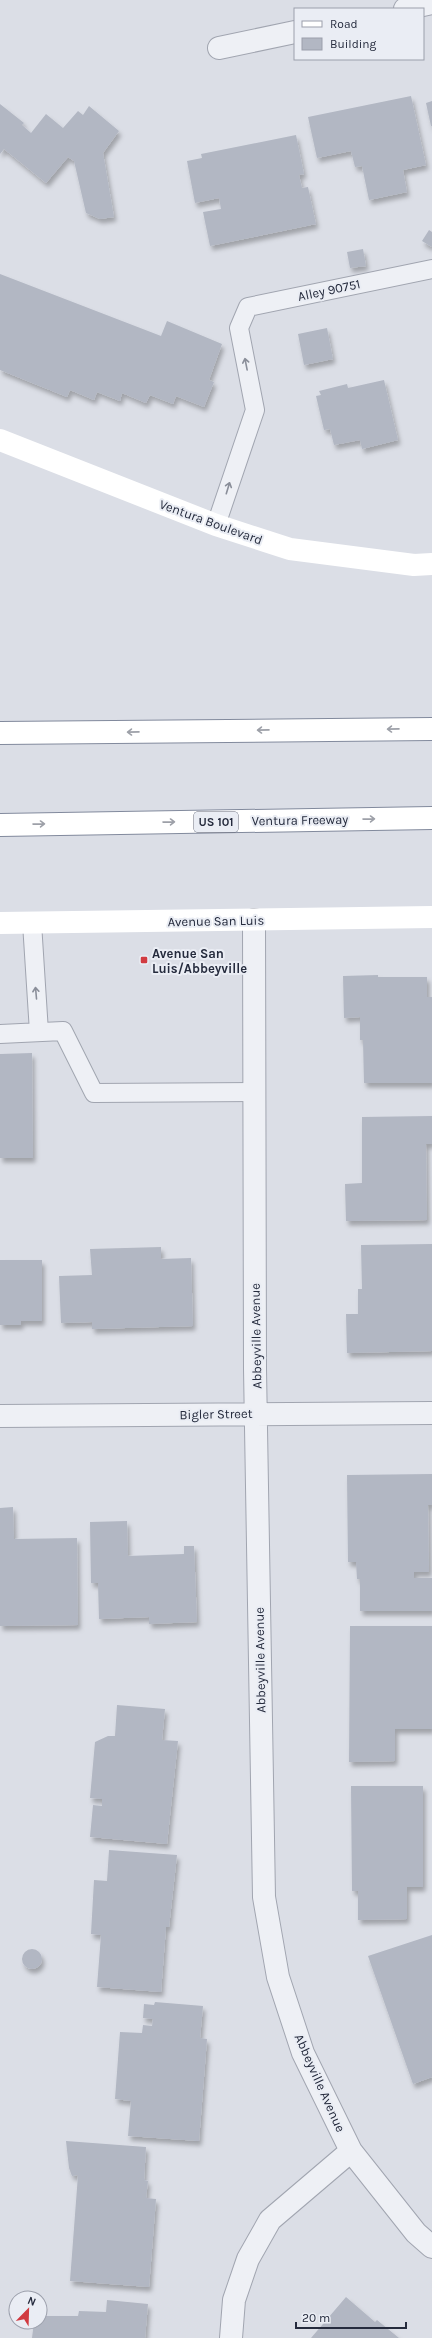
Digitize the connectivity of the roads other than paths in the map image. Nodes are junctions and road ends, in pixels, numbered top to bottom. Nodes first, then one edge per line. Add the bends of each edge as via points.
1 (432, 3) edge
2 (410, 8) edge
3 (294, 32) edge
4 (219, 48) dead end
5 (432, 269) edge
6 (0, 440) edge
7 (216, 525) junction
8 (432, 564) edge
9 (432, 729) edge
10 (0, 733) edge
11 (432, 818) edge
12 (0, 825) edge
13 (432, 917) edge
14 (254, 920) junction
15 (32, 923) junction
16 (0, 924) edge
17 (39, 1032) junction
18 (0, 1034) edge
19 (256, 1092) junction
20 (257, 1413) junction
21 (432, 1413) edge
22 (0, 1416) edge
23 (351, 2151) junction
24 (432, 2247) edge
25 (231, 2338) edge

1 - 2 street
3 - 4 street
7 -> 5 lane, Alley 90751 via 255,410 239,328 248,307
6 - 7 main road, Ventura Boulevard
7 - 8 main road, Ventura Boulevard via 290,549 414,565
9 -> 10 main road
12 -> 11 main road, Ventura Freeway / US 101
13 - 14 main road, Avenue San Luis
14 - 15 main road, Avenue San Luis
14 - 19 street, Abbeyville Avenue
15 - 16 main road, Avenue San Luis
17 -> 15 lane
17 - 18 lane
17 - 19 lane via 63,1031 94,1093
19 - 20 street, Abbeyville Avenue
20 - 21 street, Bigler Street
20 - 22 street, Bigler Street
20 - 23 street, Abbeyville Avenue via 264,1897 278,1977 303,2053
23 - 24 street, Abbeyville Avenue via 416,2233
23 - 25 street via 270,2220 248,2259 234,2300

